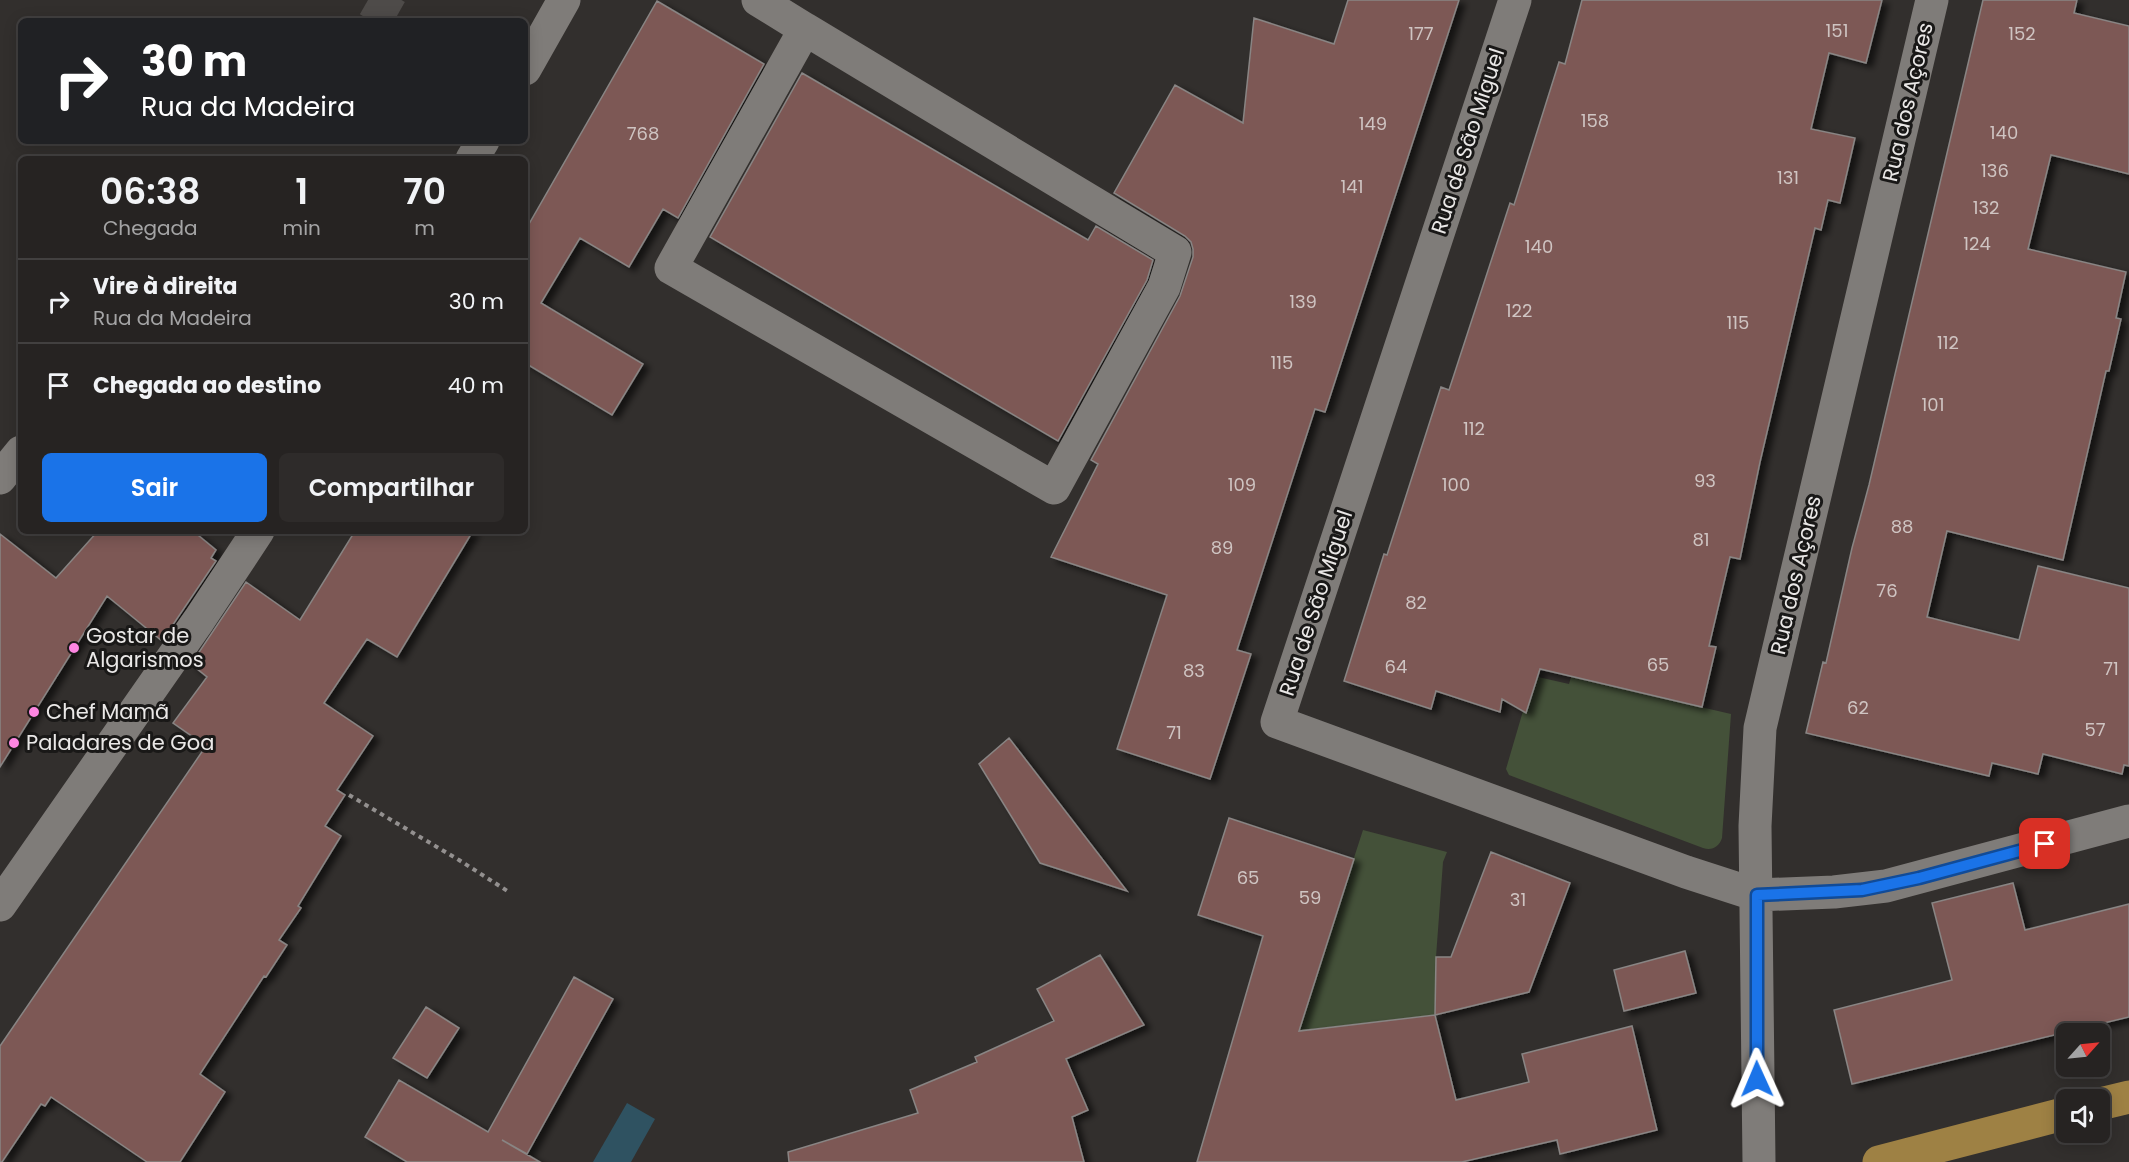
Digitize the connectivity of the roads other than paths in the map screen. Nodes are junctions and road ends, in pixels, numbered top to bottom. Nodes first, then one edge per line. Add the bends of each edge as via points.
1 (564, 0) edge
2 (758, 0) edge
3 (1515, 0) edge
4 (1932, 0) edge
5 (805, 29) junction
6 (528, 64) edge
7 (18, 456) edge
8 (0, 478) edge
9 (243, 537) edge
10 (2129, 821) edge
11 (1757, 895) junction
12 (0, 905) edge
13 (2129, 1096) edge
14 (2110, 1101) edge
15 (2056, 1116) edge
16 (1760, 1162) edge
17 (1879, 1162) edge

1 - 6 street
2 - 5 street
3 - 11 street, Rua de São Miguel via 1277,722
4 - 11 street, Rua dos Açores via 1760,728 1755,826
5 - 5 street via 1175,252 1164,287 1054,488 670,268
7 - 8 street
9 - 12 street
10 - 11 street via 1886,886
11 - 16 street, Rua dos Açores
13 - 14 main road
15 - 17 main road

